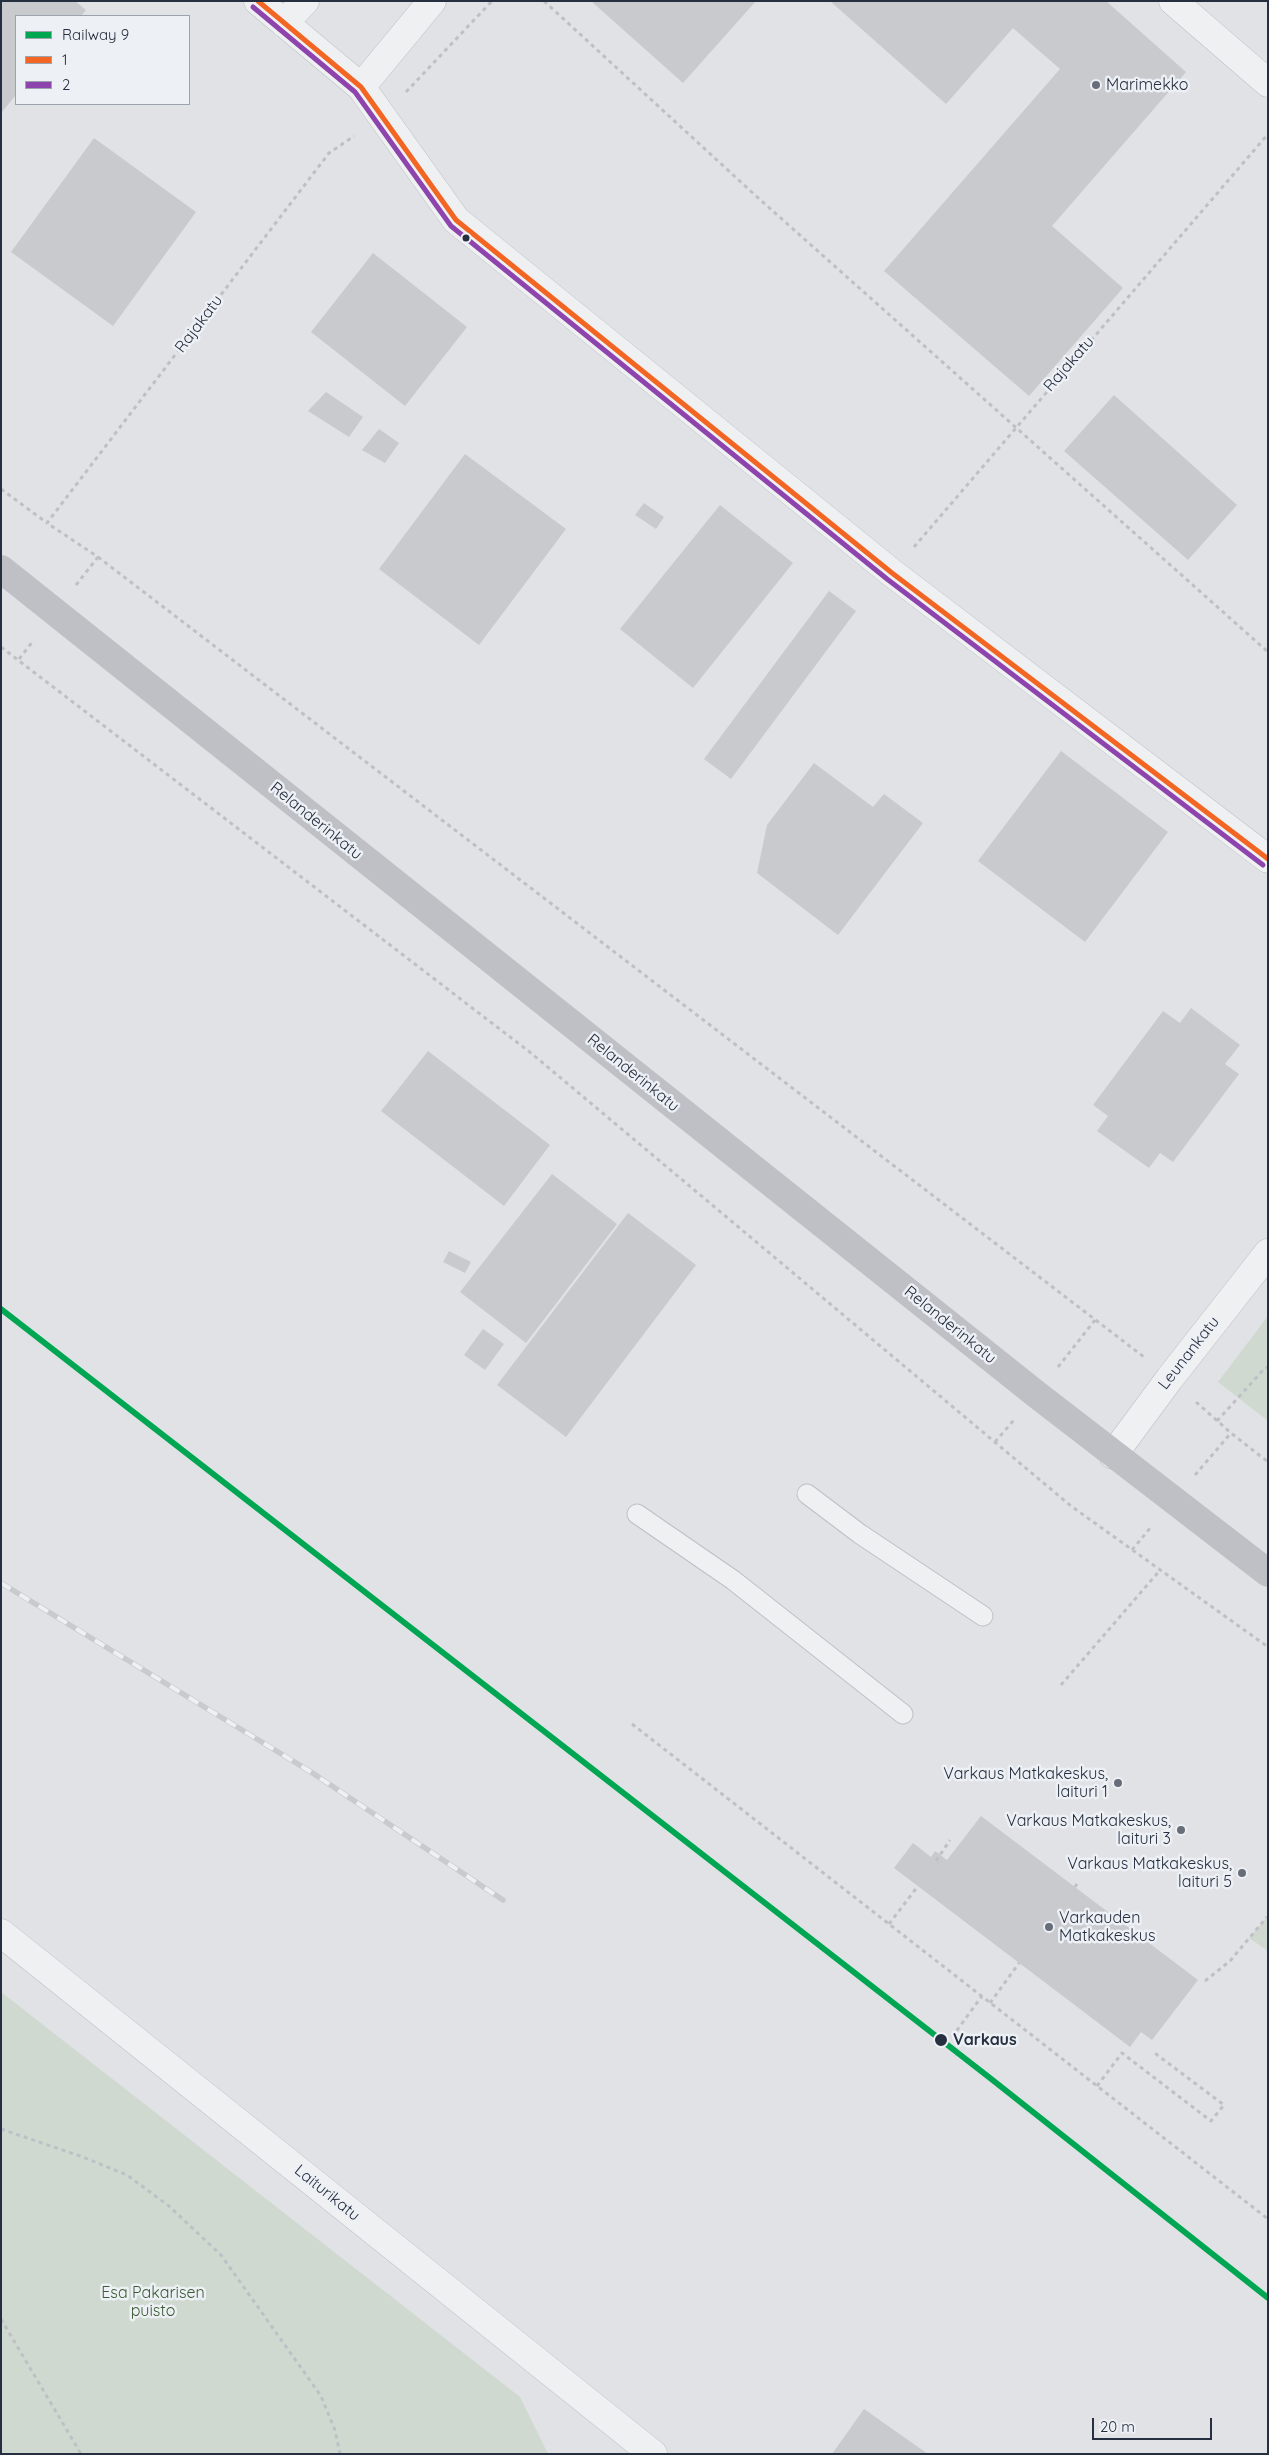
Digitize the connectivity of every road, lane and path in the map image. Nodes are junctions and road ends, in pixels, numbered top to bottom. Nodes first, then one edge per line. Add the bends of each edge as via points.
1 (258, 1) edge
2 (305, 1) edge
3 (432, 1) edge
4 (492, 1) edge
5 (544, 1) edge
6 (1173, 1) edge
7 (284, 23) junction
8 (1268, 83) edge
9 (361, 87) junction
10 (383, 117) junction
11 (1268, 134) edge
12 (1016, 427) junction
13 (1, 490) edge
14 (48, 523) junction
15 (98, 557) junction
16 (1, 569) edge
17 (892, 573) junction
18 (54, 612) junction
19 (1, 647) edge
20 (1268, 652) edge
21 (19, 659) junction
22 (1268, 859) edge
23 (1268, 1253) edge
24 (1268, 1367) edge
25 (1170, 1378) junction
26 (1217, 1421) junction
27 (1113, 1455) junction
28 (1268, 1462) edge
29 (806, 1494) dead end
30 (637, 1514) dead end
31 (1161, 1569) junction
32 (1268, 1573) edge
33 (983, 1616) dead end
34 (1268, 1647) edge
35 (1060, 1685) dead end
36 (903, 1714) dead end
37 (632, 1724) dead end
38 (950, 1840) dead end
39 (936, 1861) dead end
40 (918, 1886) dead end
41 (1267, 1917) edge
42 (889, 1924) junction
43 (1, 1933) edge
44 (1019, 1963) dead end
45 (1205, 1981) dead end
46 (982, 1996) junction
47 (990, 2003) junction
48 (952, 2038) dead end
49 (1152, 2051) dead end
50 (1097, 2086) junction
51 (1, 2129) edge
52 (1268, 2219) edge
53 (1, 2319) edge
54 (81, 2454) edge
55 (340, 2454) edge
56 (653, 2454) edge

1 - 7 street
2 - 7 street
3 - 9 street
4 - 10 path, Rajakatu
5 - 12 path
6 - 8 street
7 - 9 street
9 - 10 street
10 - 14 path, Rajakatu via 329,153
10 - 17 street via 456,220
11 - 12 path, Rajakatu
12 - 17 path, Rajakatu
12 - 20 path
13 - 14 path
14 - 15 path
15 - 18 path
15 - 25 path
16 - 18 main road, Relanderinkatu
17 - 22 street
18 - 21 path
18 - 27 main road, Relanderinkatu
19 - 21 path
21 - 31 path via 531,1052 1071,1506
23 - 25 street, Leunankatu
24 - 26 path
25 - 26 path
25 - 27 street, Leunankatu
26 - 28 path
27 - 32 main road, Relanderinkatu
29 - 33 lane
30 - 36 lane via 733,1580
31 - 34 path
31 - 35 path
37 - 42 path
38 - 39 path
40 - 42 path
41 - 45 path via 1230,1961
42 - 46 path
43 - 56 street, Laiturikatu
44 - 47 path
46 - 47 path
46 - 48 path
47 - 50 path
49 - 50 path via 1224,2106 1211,2121 1122,2054
50 - 52 path
51 - 55 path via 127,2175 169,2206 221,2255 321,2396 335,2430
53 - 54 path

